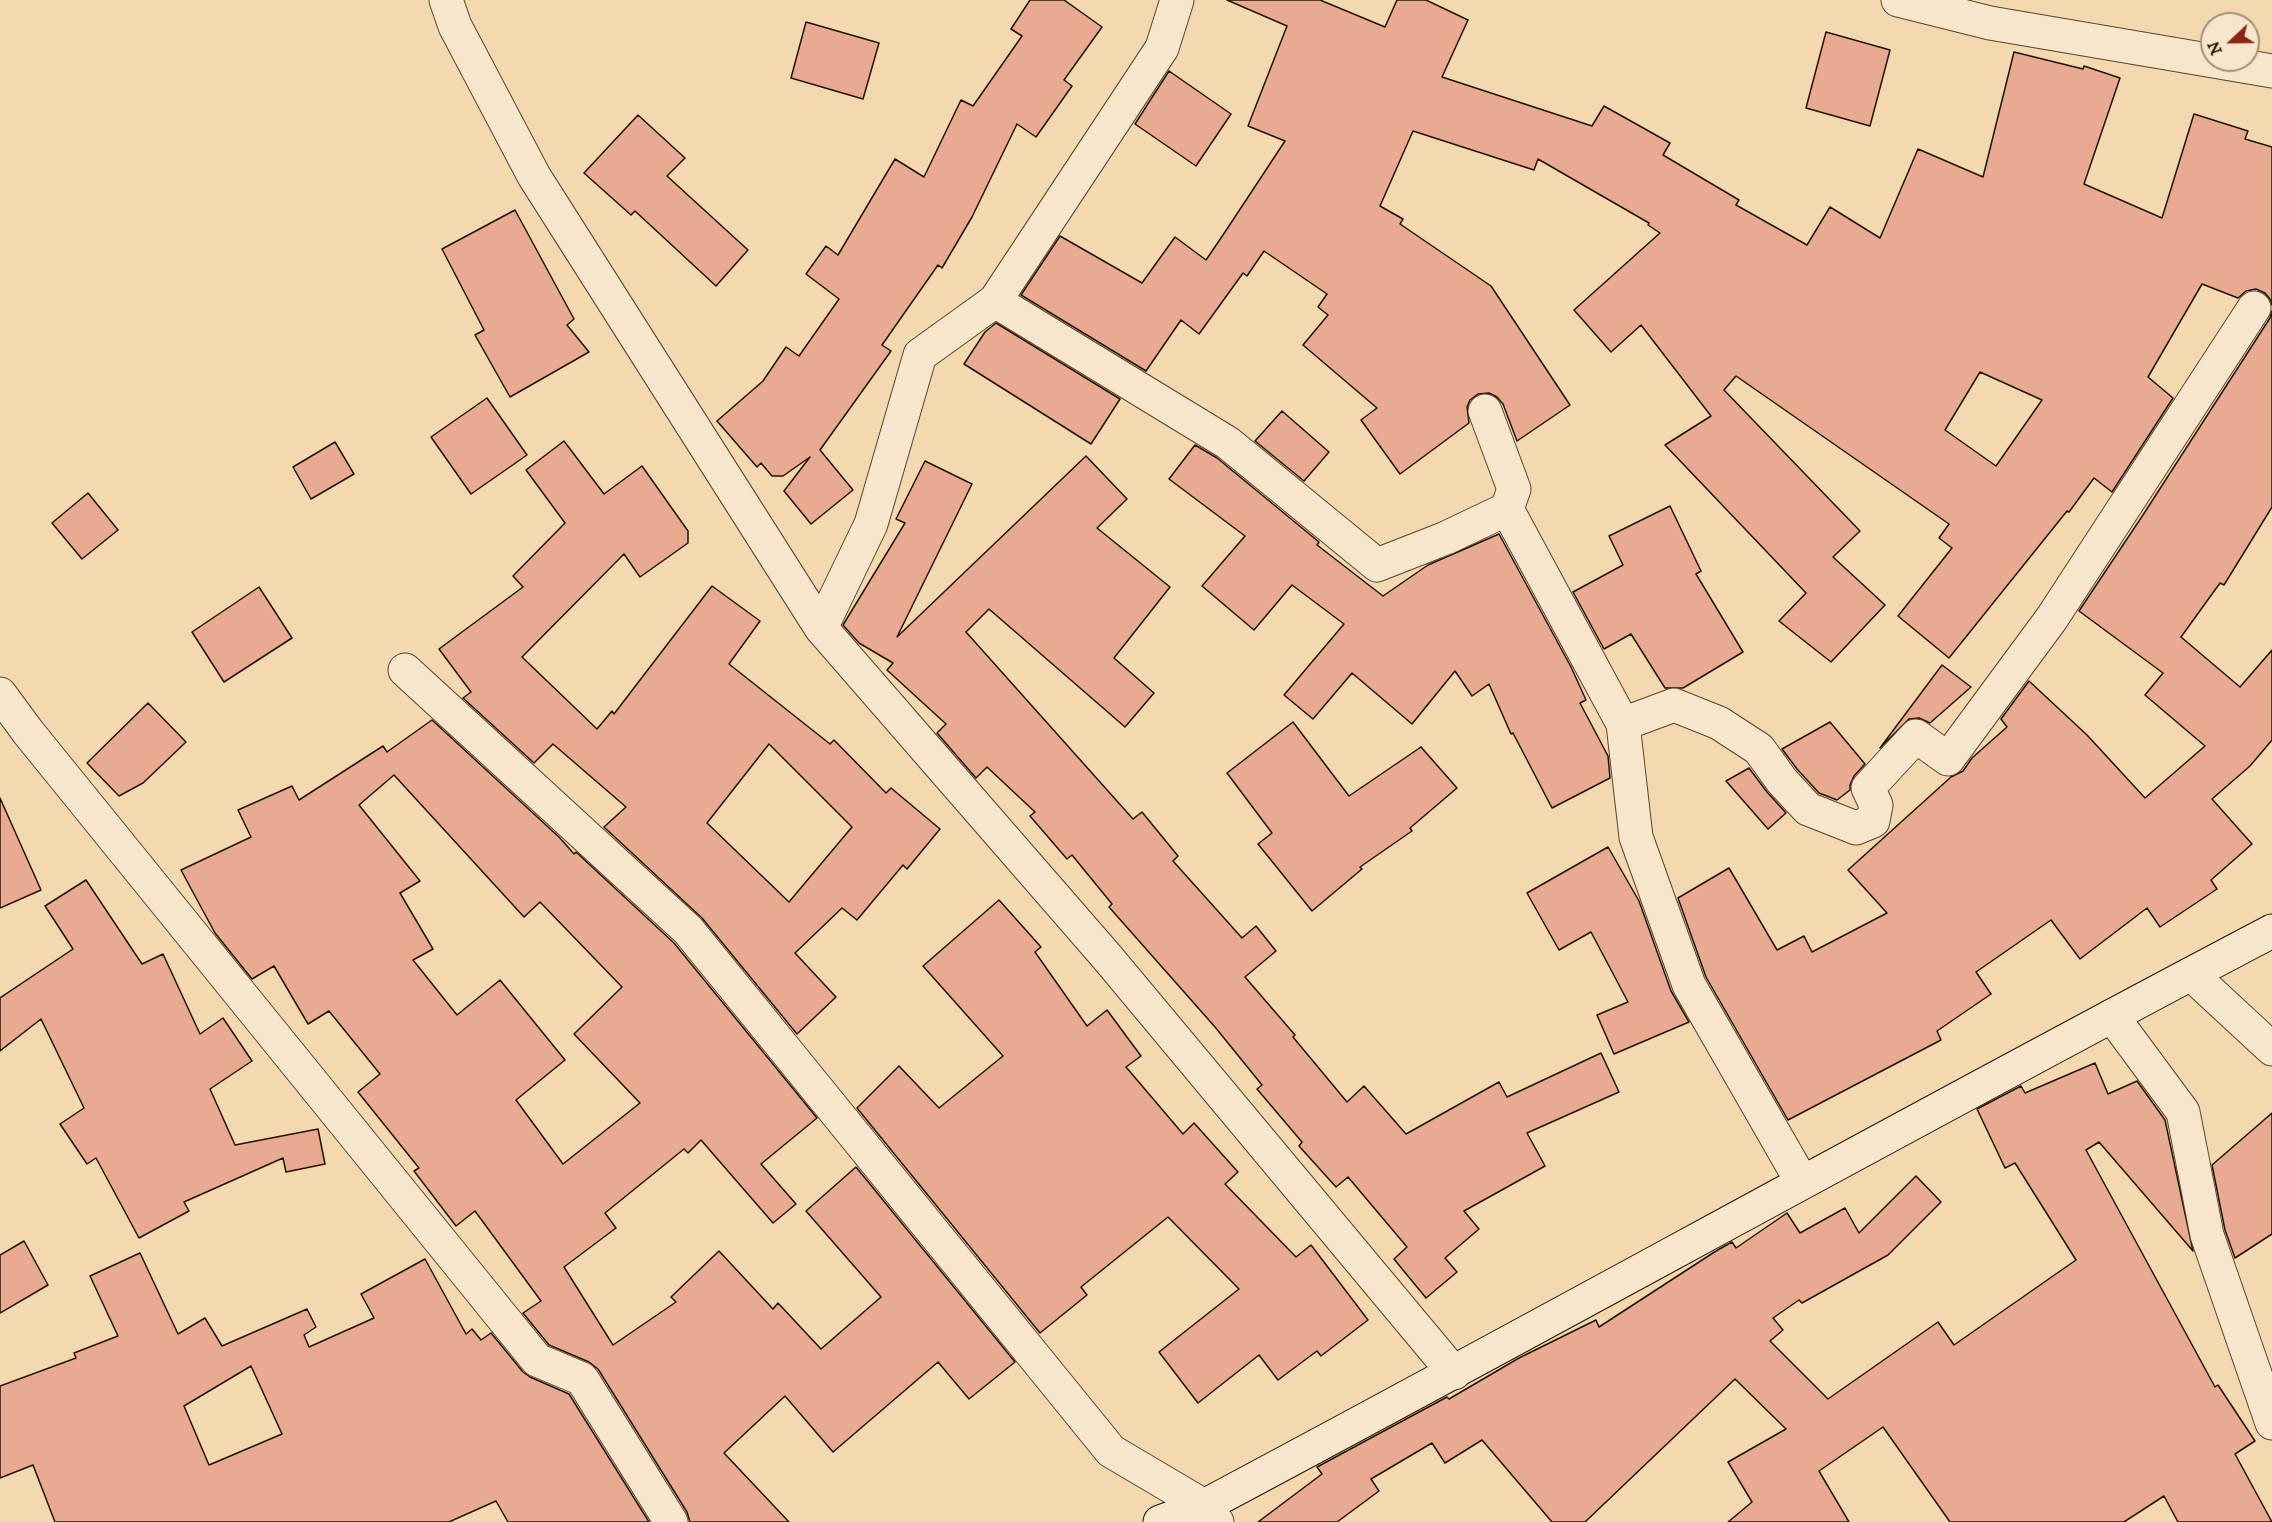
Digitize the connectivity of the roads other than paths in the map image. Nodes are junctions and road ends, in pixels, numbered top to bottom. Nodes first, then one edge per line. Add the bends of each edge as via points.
1 (446, 0) edge
2 (1177, 0) edge
3 (1898, 0) edge
4 (2272, 71) edge
5 (995, 302) junction
6 (2254, 308) dead end
7 (1485, 411) dead end
8 (1508, 509) junction
9 (821, 628) junction
10 (405, 670) dead end
11 (0, 694) edge
12 (1623, 724) junction
13 (2272, 931) edge
14 (2191, 974) junction
15 (2112, 1016) junction
16 (2272, 1049) edge
17 (1802, 1182) junction
18 (1454, 1373) junction
19 (2272, 1423) edge
20 (1211, 1514) edge
21 (671, 1522) edge
22 (1160, 1522) edge

1 - 9 street via 455,26 534,176
2 - 5 street via 1162,48
3 - 4 street via 1990,22
5 - 8 street via 1228,443 1377,565
5 - 9 street via 920,355 871,524
6 - 12 street via 2052,618 1948,759 1916,736 1868,788 1876,805 1873,821 1856,828 1808,809 1759,749 1719,723 1674,705
7 - 8 street via 1514,489
8 - 12 street
9 - 18 street via 1107,957
10 - 20 street via 688,930 1111,1451
11 - 21 street via 537,1360 582,1379
12 - 17 street via 1636,837 1689,985
13 - 14 street
14 - 15 street
14 - 16 street
15 - 17 street
15 - 19 street via 2183,1112 2207,1235
17 - 18 street
18 - 20 street
20 - 22 street

